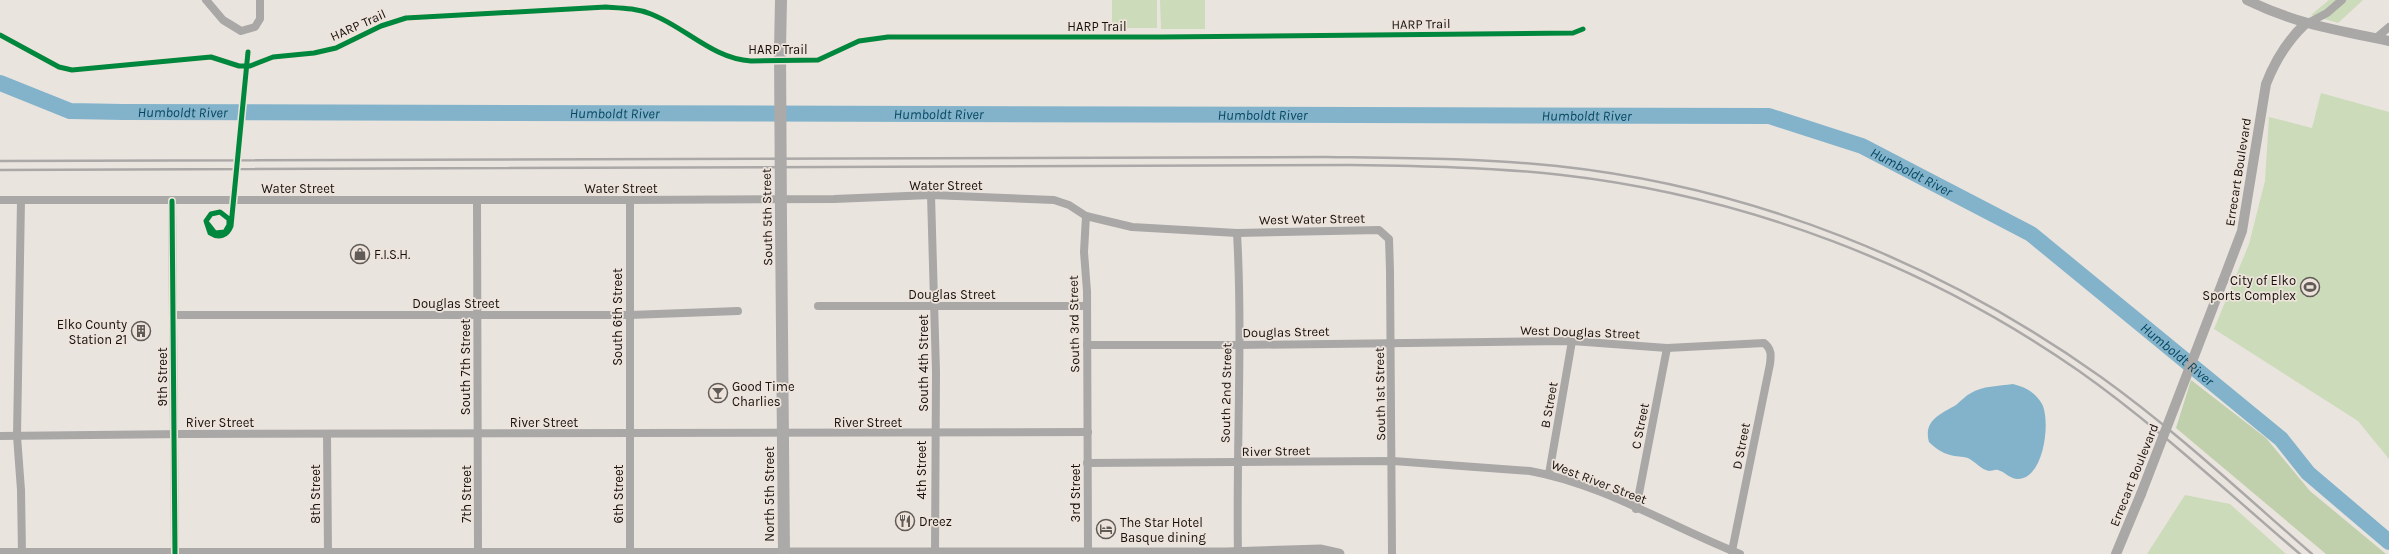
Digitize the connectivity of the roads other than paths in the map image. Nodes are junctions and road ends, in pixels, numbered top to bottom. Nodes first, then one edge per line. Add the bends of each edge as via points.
1 (206, 0) edge
2 (260, 0) edge
3 (781, 0) edge
4 (2247, 0) edge
5 (2342, 0) edge
6 (2305, 24) junction
7 (2389, 27) edge
8 (2376, 38) junction
9 (2389, 41) edge
10 (931, 196) junction
11 (0, 200) edge
12 (21, 200) junction
13 (630, 200) junction
14 (172, 201) junction
15 (477, 201) junction
16 (1086, 216) junction
17 (1237, 233) junction
18 (1386, 235) joint
19 (818, 306) dead end
20 (935, 306) junction
21 (1086, 306) junction
22 (738, 312) dead end
23 (173, 315) junction
24 (477, 315) junction
25 (630, 315) junction
26 (1572, 341) junction
27 (1390, 343) junction
28 (1086, 345) junction
29 (1240, 345) junction
30 (1768, 346) joint
31 (1668, 348) junction
32 (1088, 432) junction
33 (173, 434) junction
34 (327, 434) junction
35 (478, 434) junction
36 (630, 434) junction
37 (783, 434) junction
38 (934, 434) junction
39 (0, 436) edge
40 (17, 436) junction
41 (1393, 461) junction
42 (1087, 463) junction
43 (1237, 464) junction
44 (1549, 474) junction
45 (1636, 509) junction
46 (0, 553) edge
47 (1238, 553) edge
48 (1736, 553) edge
49 (22, 554) edge
50 (175, 554) edge
51 (328, 554) edge
52 (478, 554) edge
53 (630, 554) edge
54 (784, 554) edge
55 (935, 554) edge
56 (1088, 554) edge
57 (1339, 554) edge
58 (1392, 554) edge
59 (2116, 554) edge

1 - 2 street via 223,20 236,29 250,30 260,18
3 - 37 main road, South 5th Street, bridge
4 - 6 street via 2273,13
5 - 6 street via 2327,13
6 - 8 street
6 - 59 street, Errecart Boulevard, bridge via 2296,32 2275,62 2266,84 2242,231
7 - 8 street
8 - 9 street
10 - 13 street, Water Street
10 - 16 street, Water Street via 1054,200 1069,205
10 - 20 street, South 4th Street
11 - 12 street, Water Street
12 - 14 street, Water Street
12 - 40 street
13 - 15 street, Water Street
13 - 25 street, South 6th Street
14 - 15 street, Water Street
14 - 23 street, 9th Street
15 - 24 street, South 7th Street
16 - 17 street, Water Street via 1132,228
16 - 21 street, South 3rd Street
17 - 18 street, West Water Street via 1370,229 1379,230
17 - 29 street, South 2nd Street
18 - 27 street, South 1st Street via 1389,239
19 - 20 street, Douglas Street
20 - 21 street, Douglas Street
20 - 38 street, South 4th Street
21 - 28 street, South 3rd Street
22 - 25 street, Douglas Street
23 - 24 street, Douglas Street
23 - 33 street, 9th Street
24 - 25 street, Douglas Street
24 - 35 street, South 7th Street
25 - 36 street, South 6th Street
26 - 27 street, West Douglas Street
26 - 31 street, West Douglas Street
26 - 44 street, B Street
27 - 29 street, Douglas Street
27 - 41 street, South 1st Street
28 - 29 street, Douglas Street
28 - 32 street, South 3rd Street
29 - 43 street, South 2nd Street
30 - 31 street, West Douglas Street via 1764,344
30 - 48 street, D Street via 1771,353 1770,364
31 - 45 street, C Street
32 - 38 street, River Street
32 - 42 street, 3rd Street
33 - 34 street, River Street
33 - 40 street, River Street
33 - 50 street, 9th Street
34 - 35 street, River Street
34 - 51 street, 8th Street
35 - 36 street, River Street
35 - 52 street, 7th Street
36 - 37 street, River Street
36 - 53 street, 6th Street
37 - 38 street, River Street
37 - 54 main road, North 5th Street
38 - 55 street, 4th Street
39 - 40 street, River Street
40 - 49 street
41 - 43 street, River Street
41 - 44 street, West River Street
41 - 58 street, South 1st Street
42 - 43 street, River Street
42 - 56 street, 3rd Street
43 - 47 street, South 2nd Street
44 - 45 street, West River Street
45 - 48 street, West River Street
46 - 49 street
47 - 56 main road
47 - 57 main road via 1321,550
49 - 50 street
50 - 51 street
51 - 52 street
52 - 53 street
53 - 54 street
54 - 55 main road
55 - 56 main road

